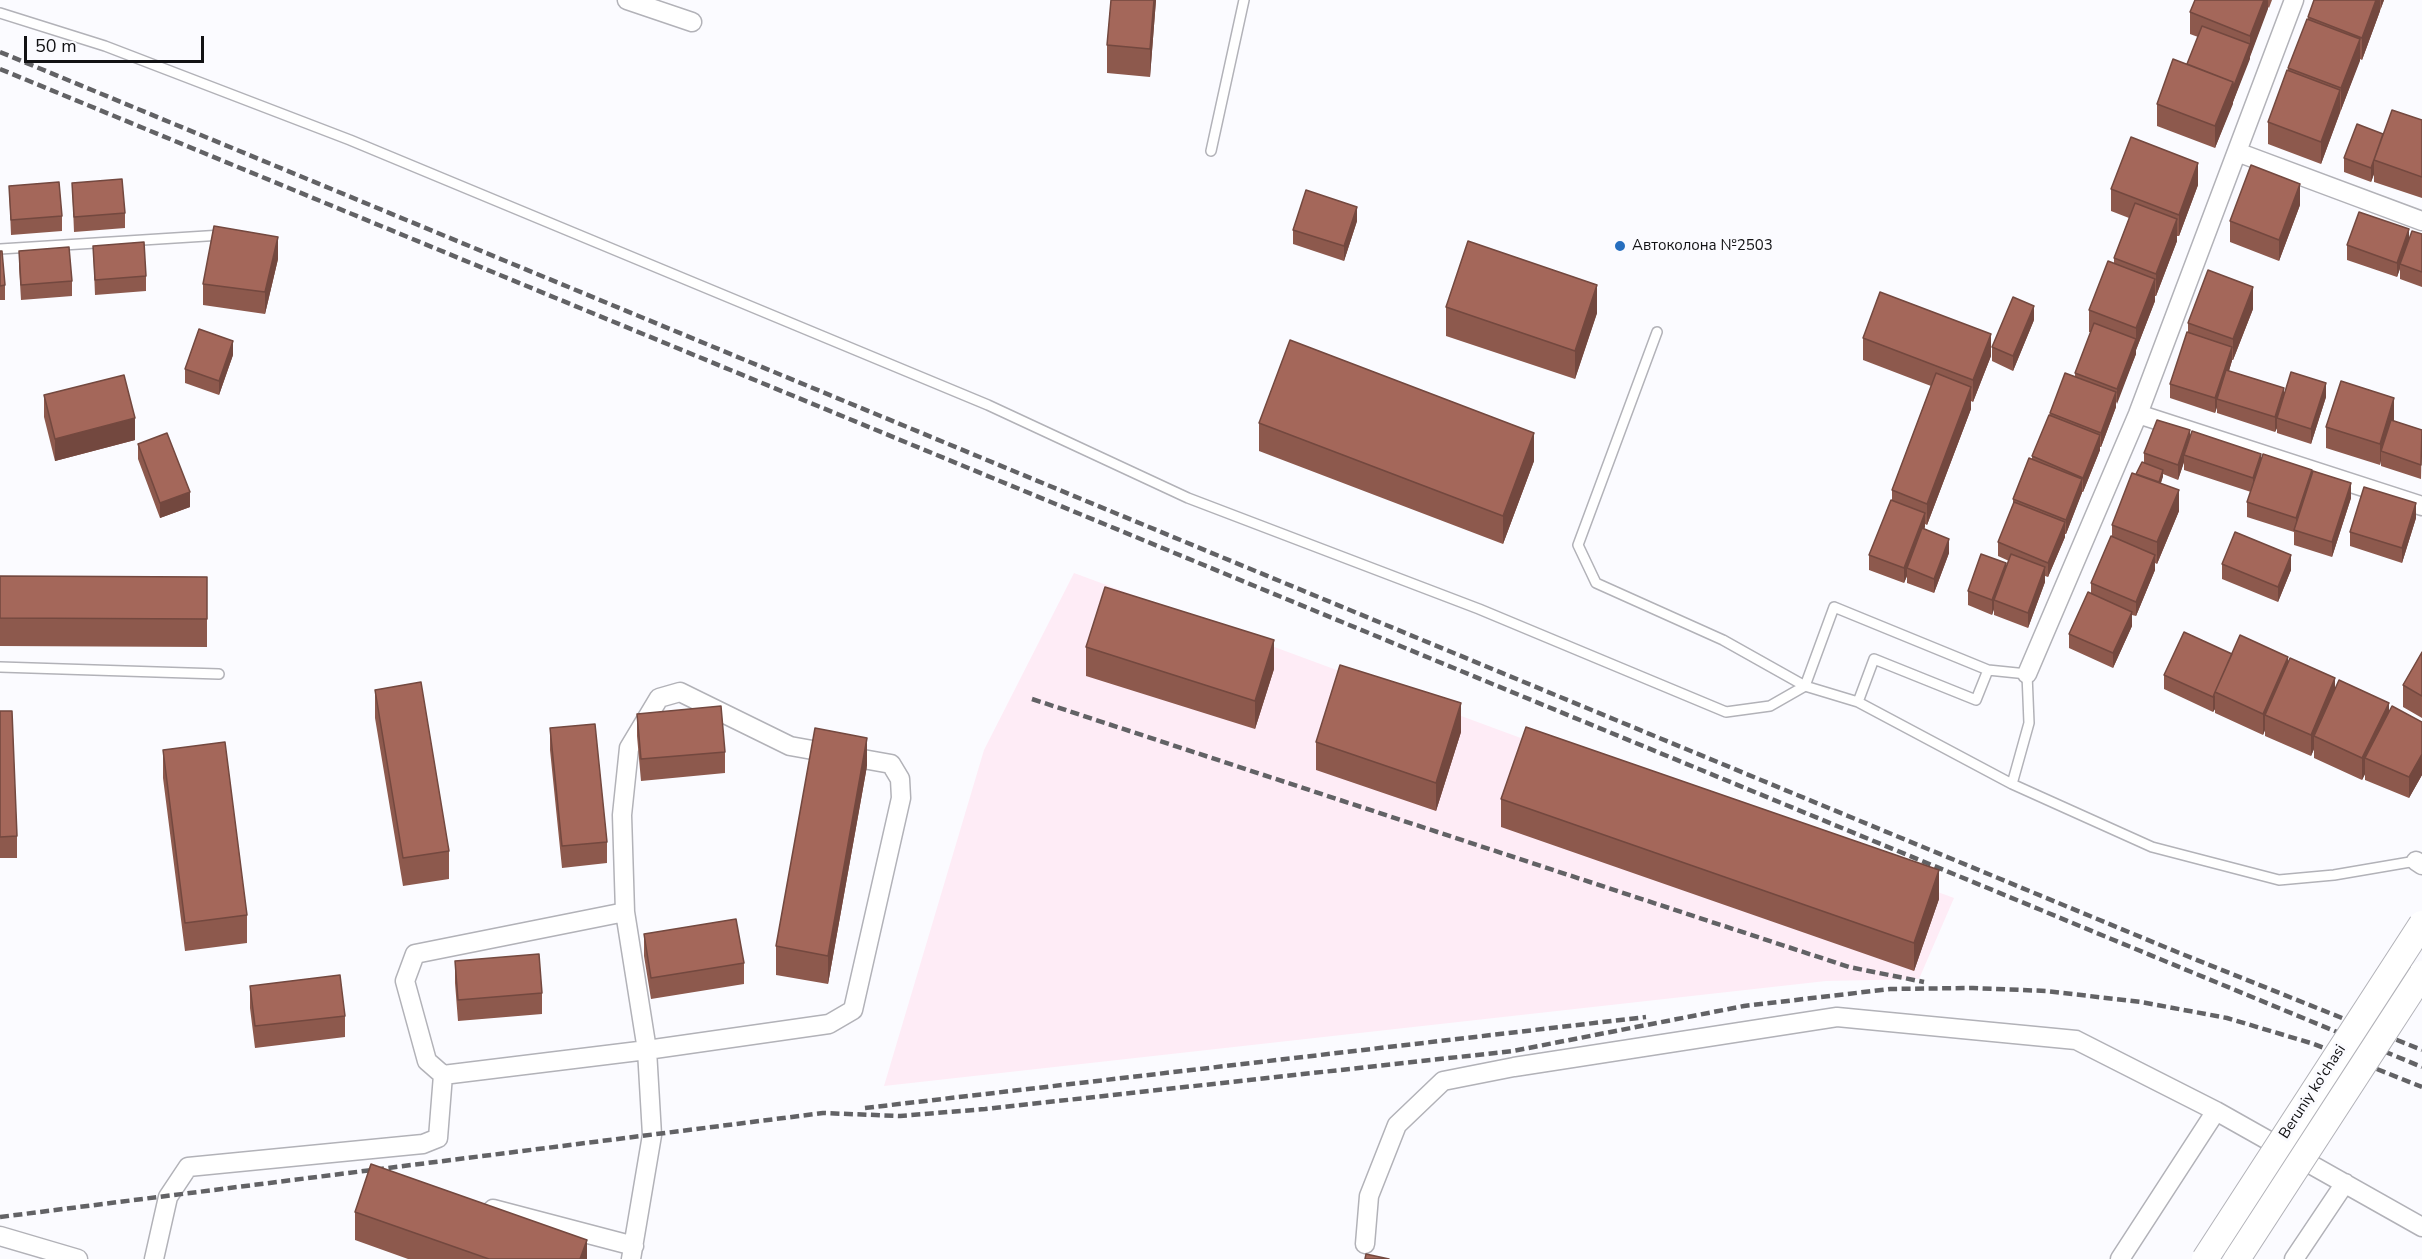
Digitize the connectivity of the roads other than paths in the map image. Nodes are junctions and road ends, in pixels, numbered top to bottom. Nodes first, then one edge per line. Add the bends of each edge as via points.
1 (627, 0) edge
2 (1244, 0) edge
3 (2294, 0) edge
4 (0, 13) edge
5 (692, 22) dead end
6 (1211, 152) dead end
7 (2237, 152) junction
8 (2422, 221) edge
9 (237, 235) edge
10 (0, 249) edge
11 (1657, 332) dead end
12 (2138, 414) junction
13 (2422, 506) edge
14 (0, 667) edge
15 (1988, 670) junction
16 (219, 674) dead end
17 (2027, 674) junction
18 (1805, 686) junction
19 (1858, 702) junction
20 (2012, 784) junction
21 (2419, 863) edge
22 (625, 912) junction
23 (2422, 924) edge
24 (2422, 974) edge
25 (647, 1050) junction
26 (443, 1076) junction
27 (2216, 1112) junction
28 (2345, 1183) junction
29 (472, 1203) edge
30 (2422, 1227) edge
31 (0, 1236) edge
32 (1365, 1244) dead end
33 (632, 1253) edge
34 (42, 1254) edge
35 (78, 1259) edge
36 (154, 1259) edge
37 (2120, 1259) edge
38 (2205, 1259) edge
39 (2237, 1259) edge
40 (2294, 1259) edge

1 - 5 street
2 - 6 lane
3 - 7 street
4 - 18 lane via 105,46 361,144 988,405 1188,498 1479,609 1726,712 1770,705
7 - 8 street
7 - 12 street
9 - 10 lane
11 - 18 lane via 1578,545 1596,583 1723,640
12 - 13 street
12 - 17 street
14 - 16 lane
15 - 17 lane
15 - 18 lane via 1834,607
15 - 19 lane via 1976,700 1874,659
17 - 20 lane via 2029,723
18 - 19 lane
19 - 20 lane
20 - 21 lane via 2152,847 2279,880
22 - 25 street
22 - 25 street via 622,815 629,748 658,698 680,692 790,746 891,764 900,779 900,798 853,1010 830,1024
22 - 26 street via 415,954 405,981 427,1061
23 - 38 main road, Beruniy ko'chasi, bridge
24 - 39 main road, Beruniy ko'chasi, bridge
25 - 26 street
25 - 33 street via 652,1135
26 - 36 street via 438,1138 423,1144 188,1167 168,1197
27 - 28 street
27 - 32 street via 2076,1040 1837,1017 1514,1067 1443,1081 1397,1125 1369,1196
27 - 37 street
28 - 30 street
28 - 40 street
29 - 33 street
31 - 34 street
34 - 35 street

